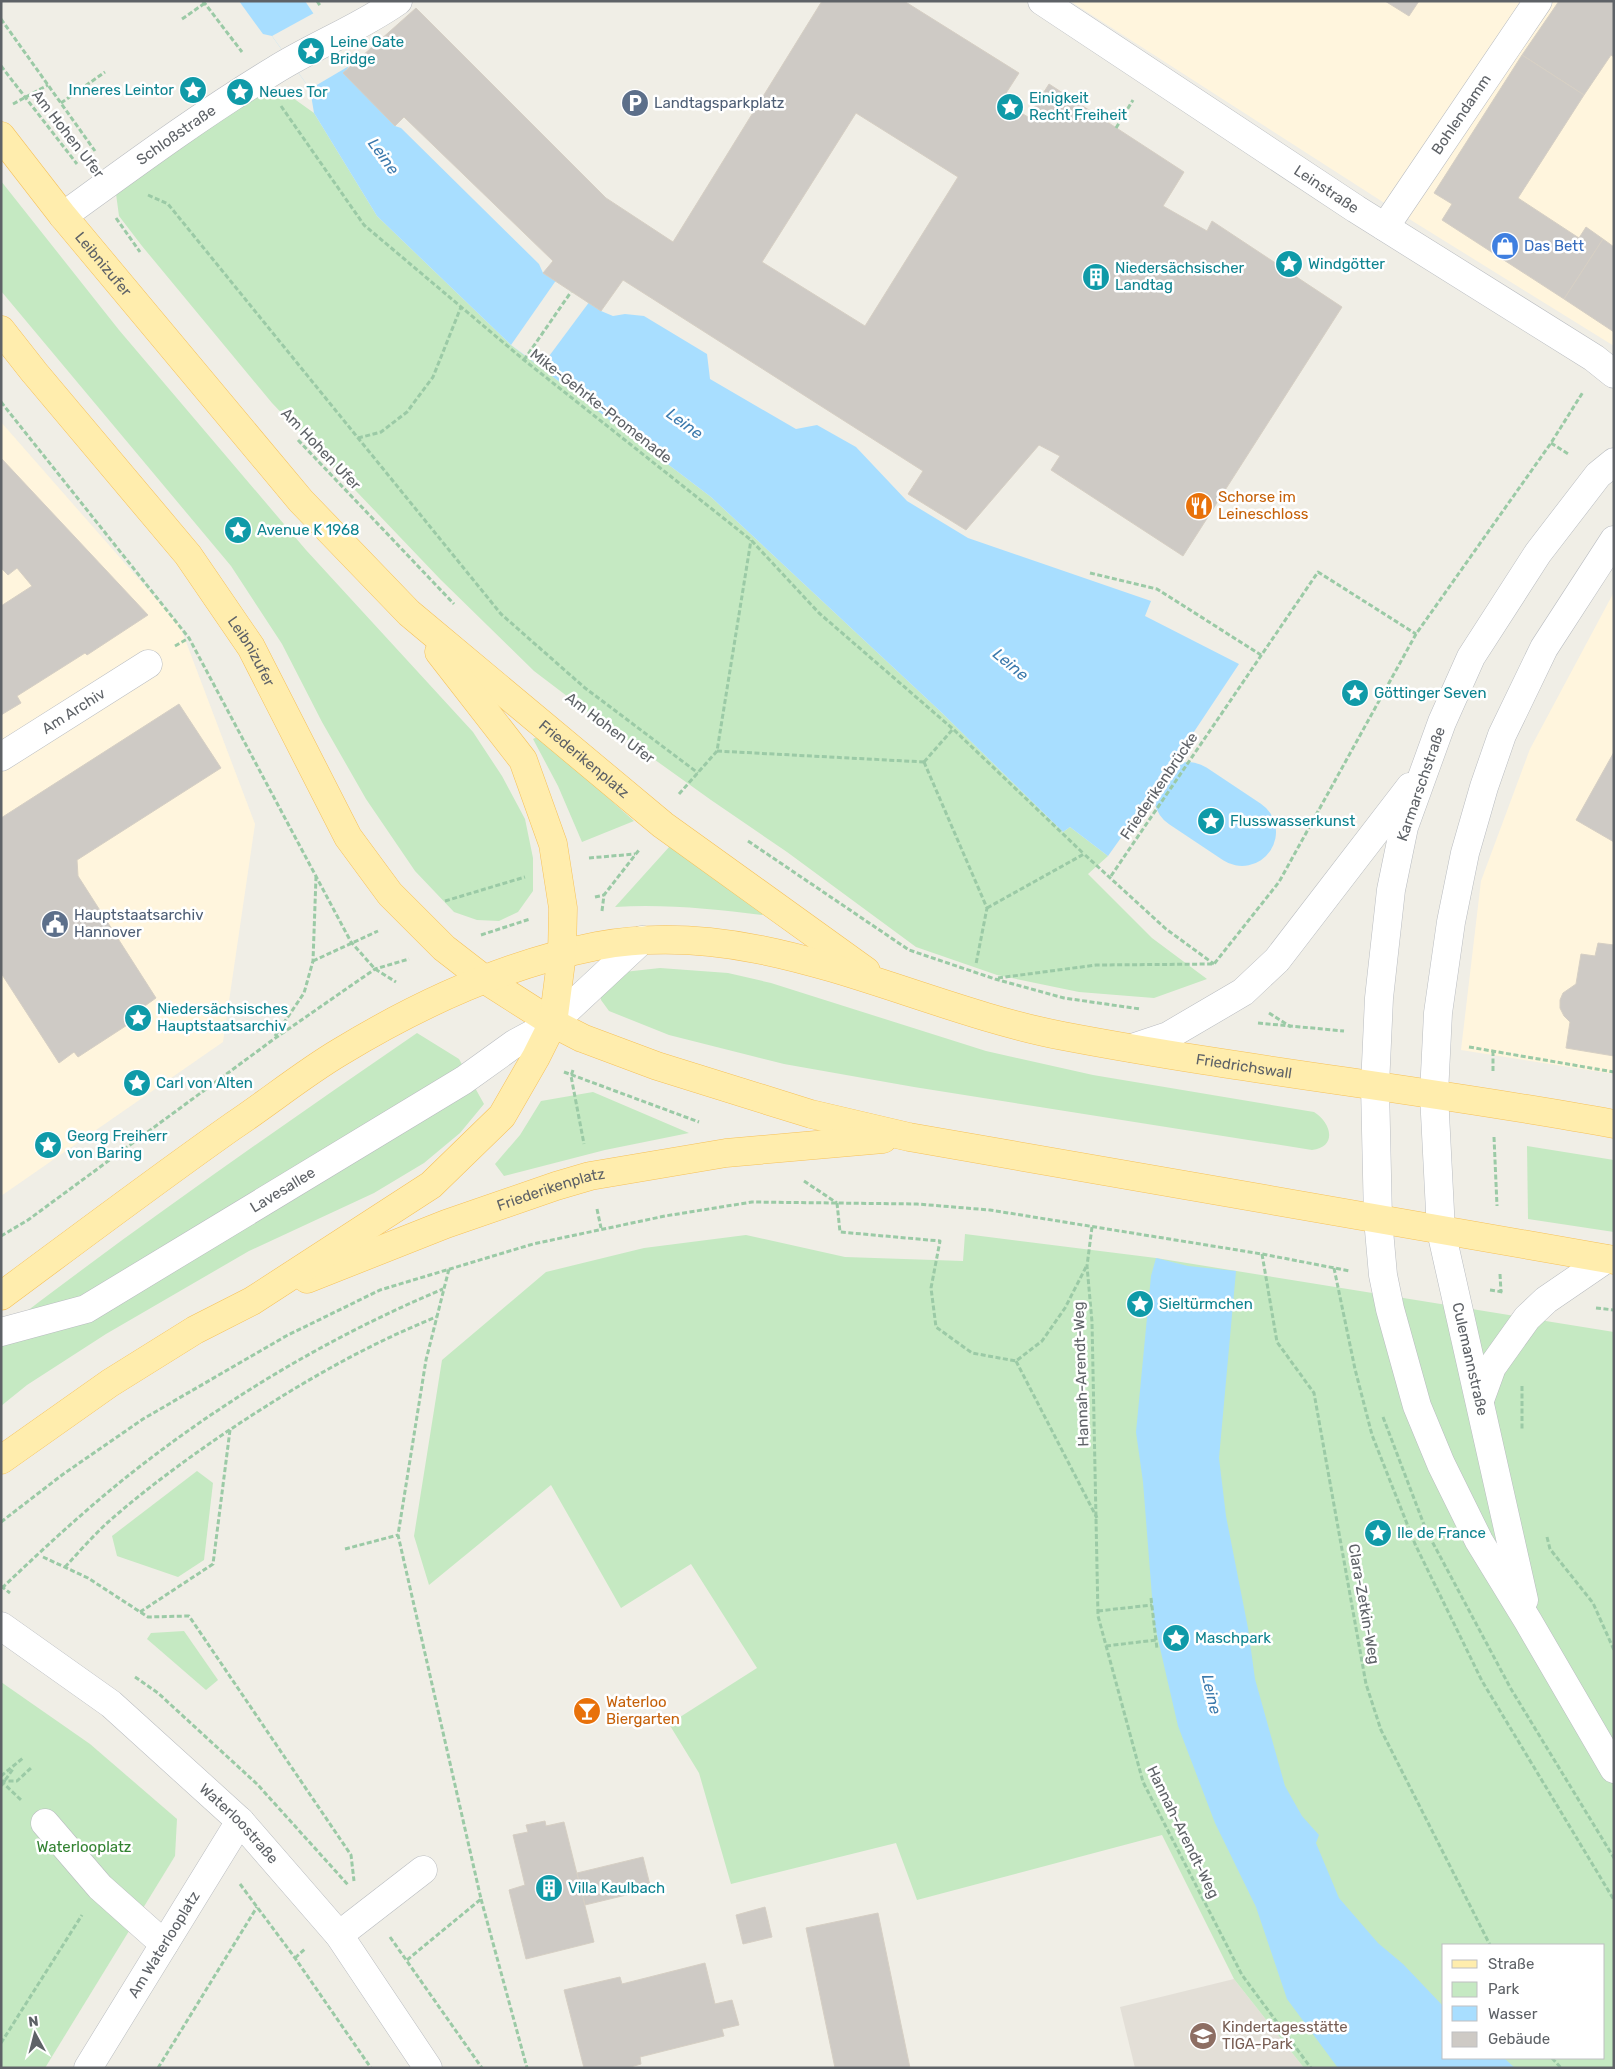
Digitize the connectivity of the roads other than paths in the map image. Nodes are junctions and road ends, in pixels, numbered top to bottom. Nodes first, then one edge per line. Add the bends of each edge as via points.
1 (398, 1) edge
2 (1042, 1) edge
3 (1538, 1) edge
4 (1, 136) edge
5 (63, 216) junction
6 (1385, 227) junction
7 (1, 330) edge
8 (1611, 372) edge
9 (1614, 462) edge
10 (1614, 540) edge
11 (409, 613) junction
12 (148, 664) dead end
13 (1, 757) edge
14 (1426, 766) junction
15 (642, 940) junction
16 (562, 954) junction
17 (484, 979) junction
18 (880, 981) junction
19 (553, 1023) junction
20 (1132, 1048) junction
21 (1376, 1086) junction
22 (1434, 1094) junction
23 (1614, 1124) edge
24 (910, 1137) junction
25 (1378, 1219) junction
26 (1441, 1231) junction
27 (1610, 1259) edge
28 (1, 1296) edge
29 (252, 1301) junction
30 (1, 1332) edge
31 (1480, 1400) junction
32 (1, 1460) edge
33 (1528, 1620) junction
34 (1, 1626) edge
35 (1614, 1769) edge
36 (240, 1821) junction
37 (44, 1823) dead end
38 (423, 1870) dead end
39 (339, 1936) junction
40 (164, 1944) junction
41 (88, 2068) edge
42 (428, 2068) edge

1 - 5 street, Schloßstraße via 261,78
2 - 6 street, Leinstraße
3 - 6 street, Bohlendamm
4 - 5 main road, Leibnizufer
5 - 11 main road, Leibnizufer via 301,501
6 - 8 street, Leinstraße via 1594,358
7 - 17 main road, Leibnizufer via 188,554 251,646 348,836 390,894 444,948
9 - 14 street, Karmarschstraße via 1598,475 1538,553 1471,657
10 - 22 street via 1544,648 1502,736 1484,787 1450,922 1438,1012
11 - 16 main road via 523,760 553,844 558,868 563,908
11 - 18 main road, Friederikenplatz via 663,824
12 - 13 street, Am Archiv
14 - 20 street via 1306,924 1243,992 1168,1036
14 - 21 street, Karmarschstraße via 1404,827 1391,890 1379,998
15 - 16 main road
15 - 18 main road via 708,942 780,953
15 - 19 street
16 - 17 main road
16 - 19 main road
17 - 19 main road
17 - 28 main road via 339,1052
18 - 20 main road, Friedrichswall via 997,1020
19 - 24 main road via 582,1038 657,1066 811,1114
19 - 29 main road via 502,1116 431,1185
19 - 30 street, Lavesallee via 86,1309
20 - 21 main road, Friedrichswall
21 - 22 main road, Friedrichswall
21 - 25 street, Karmarschstraße
22 - 23 main road, Friedrichswall
22 - 26 street, Culemannstraße
24 - 25 main road
24 - 29 main road, Friederikenplatz via 741,1151 590,1176 446,1224
25 - 26 main road
25 - 33 street, Culemannstraße via 1390,1309 1417,1406 1479,1541
26 - 27 main road
26 - 31 street, Culemannstraße
27 - 31 street via 1546,1300 1527,1318 1492,1367
29 - 32 main road via 196,1330 110,1383
31 - 33 street, Culemannstraße
33 - 35 street, Culemannstraße
34 - 36 street, Waterloostraße via 111,1704
36 - 39 street, Waterloostraße
36 - 40 street, Am Waterlooplatz
37 - 40 street via 100,1887
38 - 39 street
39 - 42 street, Waterloostraße
40 - 41 street, Am Waterlooplatz

